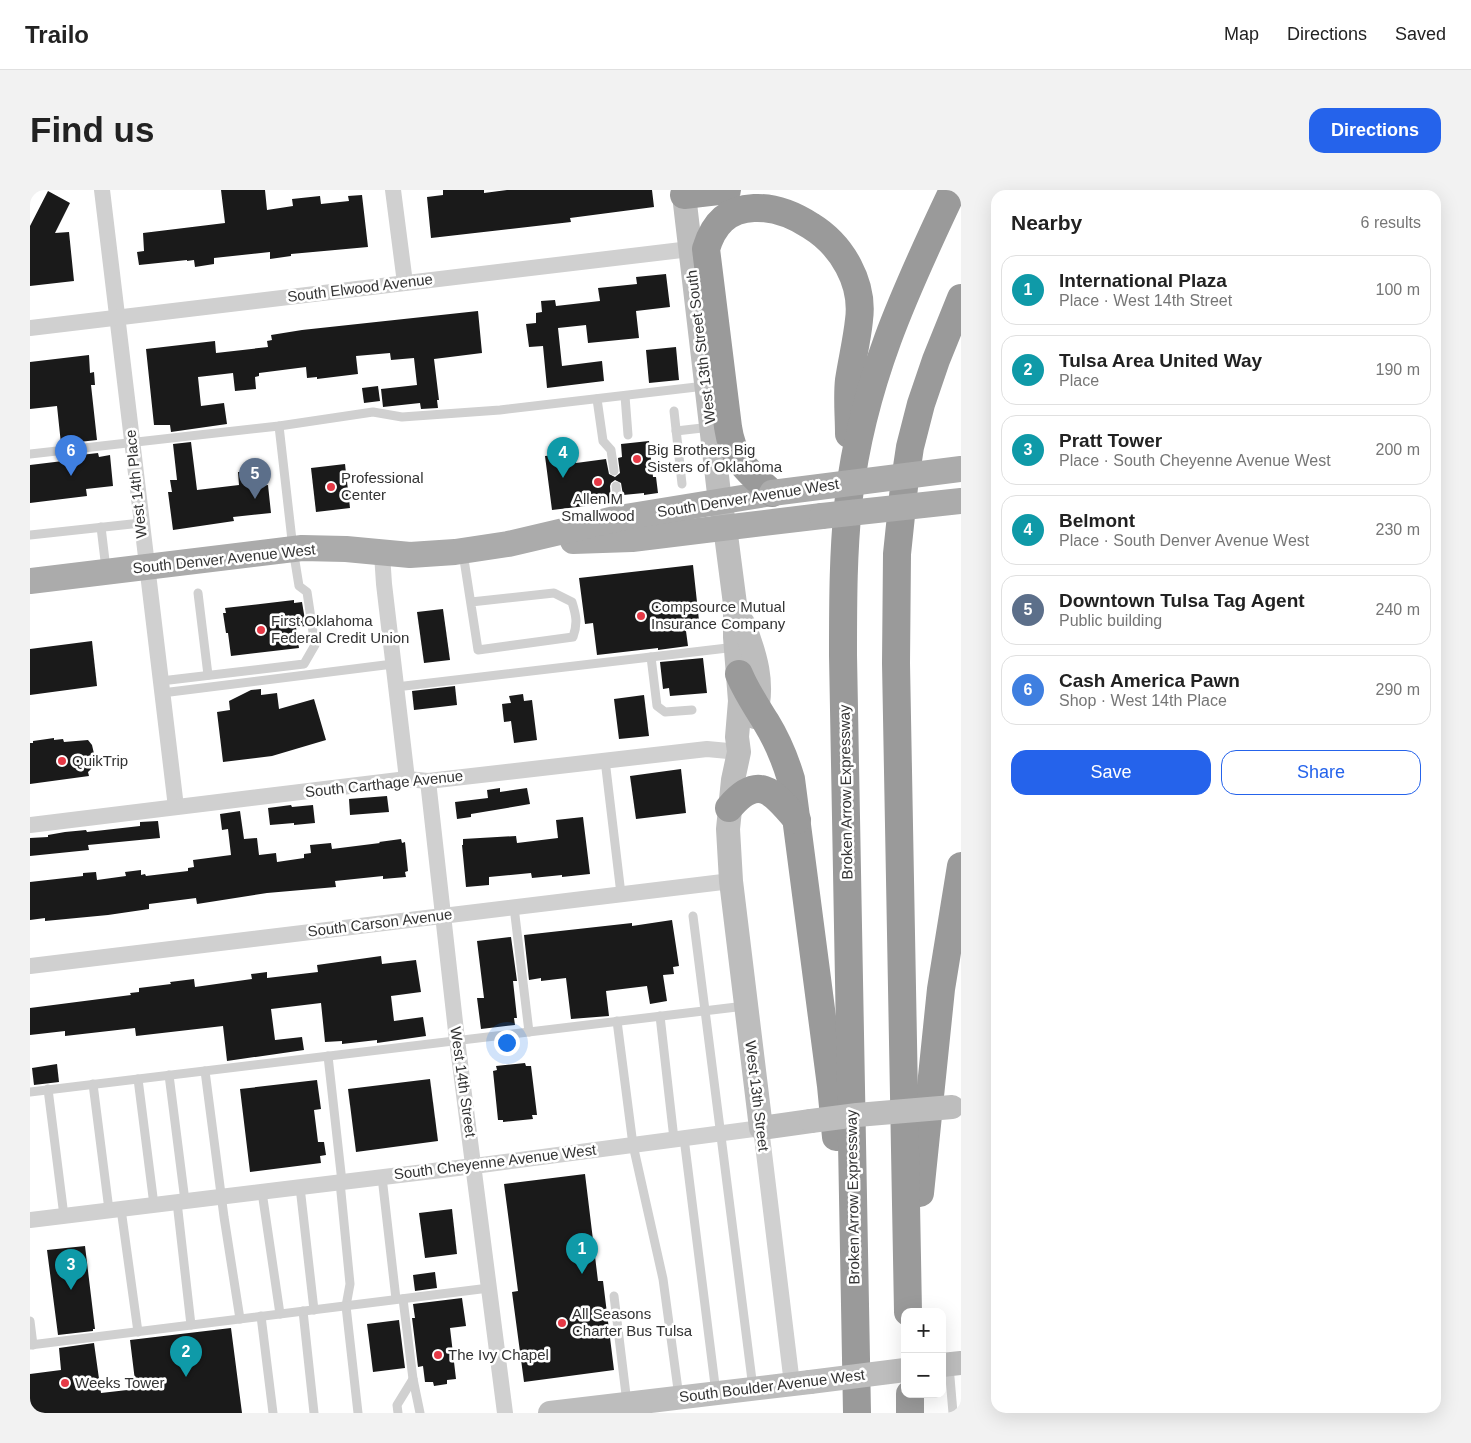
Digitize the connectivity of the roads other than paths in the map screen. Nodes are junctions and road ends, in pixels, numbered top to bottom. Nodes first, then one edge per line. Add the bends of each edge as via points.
1 (102, 190) edge
2 (394, 190) edge
3 (727, 190) edge
4 (953, 190) edge
5 (683, 193) edge
6 (690, 249) junction
7 (404, 283) junction
8 (961, 298) edge
9 (117, 318) junction
10 (30, 328) edge
11 (707, 386) junction
12 (625, 396) junction
13 (597, 399) junction
14 (674, 411) dead end
15 (279, 426) junction
16 (711, 427) junction
17 (676, 431) junction
18 (628, 435) dead end
19 (132, 442) junction
20 (30, 454) edge
21 (961, 469) edge
22 (614, 471) dead end
23 (682, 484) dead end
24 (616, 486) dead end
25 (772, 493) junction
26 (849, 495) junction
27 (961, 501) edge
28 (720, 502) junction
29 (619, 518) junction
30 (141, 523) junction
31 (100, 527) junction
32 (725, 527) junction
33 (30, 535) edge
34 (508, 544) junction
35 (293, 549) junction
36 (463, 551) junction
37 (382, 554) junction
38 (146, 566) junction
39 (106, 571) junction
40 (30, 581) edge
41 (198, 593) dead end
42 (471, 602) junction
43 (735, 604) junction
44 (736, 647) junction
45 (651, 657) junction
46 (393, 664) junction
47 (739, 674) junction
48 (208, 675) junction
49 (161, 687) junction
50 (396, 687) junction
51 (758, 708) junction
52 (692, 710) dead end
53 (739, 752) junction
54 (606, 760) junction
55 (407, 779) junction
56 (428, 781) junction
57 (176, 807) junction
58 (730, 808) junction
59 (797, 820) junction
60 (30, 825) edge
61 (961, 866) edge
62 (730, 881) junction
63 (621, 894) junction
64 (514, 907) junction
65 (442, 915) junction
66 (693, 916) dead end
67 (30, 966) edge
68 (746, 1005) junction
69 (706, 1010) junction
70 (660, 1016) junction
71 (617, 1021) junction
72 (529, 1032) junction
73 (457, 1040) junction
74 (328, 1056) junction
75 (206, 1071) junction
76 (169, 1075) junction
77 (138, 1079) junction
78 (93, 1084) junction
79 (48, 1089) junction
80 (30, 1092) edge
81 (956, 1107) edge
82 (721, 1133) junction
83 (762, 1136) junction
84 (679, 1139) junction
85 (633, 1145) junction
86 (474, 1166) junction
87 (382, 1177) junction
88 (341, 1182) junction
89 (300, 1187) junction
90 (262, 1192) junction
91 (222, 1196) junction
92 (181, 1202) junction
93 (154, 1205) junction
94 (115, 1210) junction
95 (64, 1216) junction
96 (30, 1220) edge
97 (489, 1288) junction
98 (614, 1296) dead end
99 (400, 1299) junction
100 (346, 1306) junction
101 (908, 1308) edge
102 (314, 1310) junction
103 (302, 1311) junction
104 (280, 1314) junction
105 (261, 1316) junction
106 (240, 1319) junction
107 (30, 1321) edge
108 (192, 1325) junction
109 (138, 1332) junction
110 (855, 1337) junction
111 (31, 1345) edge
112 (951, 1364) edge
113 (901, 1370) edge
114 (413, 1378) junction
115 (801, 1383) junction
116 (753, 1388) junction
117 (716, 1393) junction
118 (910, 1398) edge
119 (668, 1402) junction
120 (627, 1404) junction
121 (273, 1413) edge
122 (314, 1413) edge
123 (358, 1413) edge
124 (398, 1413) edge
125 (420, 1413) edge
126 (505, 1413) edge
127 (550, 1413) edge
128 (857, 1413) edge
129 (910, 1413) edge
130 (953, 1413) edge

1 - 9 street, West 14th Place
2 - 7 street
3 - 5 highway
4 - 26 highway, Broken Arrow Expressway via 910,281 880,358 864,416
5 - 6 main road, West 13th Street South
6 - 7 street, South Elwood Avenue
6 - 11 main road, West 13th Street South
7 - 9 street, South Elwood Avenue
8 - 101 highway via 936,360 910,446 897,554 896,663
9 - 10 street, South Elwood Avenue
9 - 19 street, West 14th Place
11 - 12 lane
11 - 16 main road, West 13th Street South
12 - 13 lane
12 - 18 lane
13 - 15 lane via 402,418 373,412
13 - 22 lane via 603,441 611,450
14 - 17 lane
15 - 19 lane
15 - 35 lane
16 - 17 lane
16 - 28 main road, West 13th Street South
17 - 23 lane
19 - 20 lane
19 - 30 street, West 14th Place
21 - 25 main road, South Denver Avenue West, bridge
24 - 29 lane
25 - 26 highway via 741,463 730,442 706,260 709,239 720,221 738,210 756,207 788,214 827,237 845,261 857,288 860,318 849,382
25 - 28 main road, South Denver Avenue West
26 - 110 highway, Broken Arrow Expressway via 843,571
27 - 32 main road, South Denver Avenue West, bridge
28 - 29 main road, South Denver Avenue West
28 - 32 main road, West 13th Street South
29 - 34 main road, South Denver Avenue West
30 - 31 lane
30 - 38 street, West 14th Place
31 - 33 lane
31 - 39 lane
32 - 34 main road, South Denver Avenue West via 632,539
32 - 43 main road
34 - 36 main road, South Denver Avenue West
35 - 37 main road, South Denver Avenue West via 339,549
35 - 38 main road, South Denver Avenue West
35 - 48 lane via 300,586 307,592 315,645 304,664
36 - 37 main road, South Denver Avenue West via 423,555
36 - 42 lane
37 - 46 street
38 - 39 main road, South Denver Avenue West
38 - 49 street, West 14th Place
39 - 40 main road, South Denver Avenue West
41 - 48 lane
42 - 42 lane via 478,650 573,637 576,628 577,617 572,602 554,593
43 - 44 main road
43 - 51 main road via 759,675
44 - 45 lane
44 - 47 main road
45 - 50 lane
45 - 52 lane via 657,706 665,712
46 - 49 lane
46 - 50 street
47 - 51 highway via 745,690
47 - 53 main road
48 - 49 lane
49 - 57 street, West 14th Place
50 - 55 street
51 - 53 main road
51 - 59 highway via 792,779
53 - 54 street, South Carthage Avenue via 707,748
53 - 58 main road
54 - 56 street, South Carthage Avenue
54 - 63 lane
55 - 56 street, South Carthage Avenue
55 - 57 street, South Carthage Avenue
56 - 65 street, West 14th Street
57 - 60 street, South Carthage Avenue
58 - 59 highway via 746,792 763,790 772,792
58 - 62 main road, West 13th Street
59 - 110 highway via 831,1086
61 - 101 highway via 941,989
62 - 63 street, South Carson Avenue
62 - 68 main road, West 13th Street
63 - 64 street, South Carson Avenue
64 - 65 street, South Carson Avenue
64 - 72 lane
65 - 67 street, South Carson Avenue
65 - 73 street, West 14th Street
66 - 69 lane
68 - 69 lane
68 - 83 main road, West 13th Street
69 - 70 lane
69 - 82 lane
70 - 71 lane
70 - 84 lane
71 - 72 lane
71 - 85 lane
72 - 73 lane
73 - 74 lane
73 - 86 street, West 14th Street
74 - 75 lane
74 - 88 lane
75 - 76 lane
75 - 91 lane
76 - 77 lane
76 - 92 lane
77 - 78 lane
77 - 93 lane
78 - 79 lane
78 - 94 lane
79 - 80 lane
79 - 95 lane
81 - 83 main road, South Cheyenne Avenue West, bridge via 857,1115 812,1128
82 - 83 street, South Cheyenne Avenue West
82 - 84 street, South Cheyenne Avenue West
82 - 116 lane
83 - 115 street, West 13th Street
84 - 85 street, South Cheyenne Avenue West
84 - 117 lane
85 - 86 street, South Cheyenne Avenue West
85 - 119 lane via 663,1279
86 - 87 street, South Cheyenne Avenue West
86 - 97 street, West 14th Street
87 - 88 street, South Cheyenne Avenue West
87 - 99 lane
88 - 89 street, South Cheyenne Avenue West
88 - 100 lane via 350,1284
89 - 90 street, South Cheyenne Avenue West
89 - 102 lane
90 - 91 street, South Cheyenne Avenue West
90 - 104 lane
91 - 92 street, South Cheyenne Avenue West
91 - 106 lane
92 - 93 street, South Cheyenne Avenue West
92 - 108 lane
93 - 94 street, South Cheyenne Avenue West
94 - 95 street, South Cheyenne Avenue West
94 - 109 lane
95 - 96 street, South Cheyenne Avenue West
97 - 99 lane
97 - 126 street, West 14th Street
98 - 120 lane
99 - 100 lane
99 - 114 lane
100 - 102 lane
100 - 123 lane
102 - 103 lane
103 - 104 lane
103 - 122 lane
104 - 105 lane
105 - 106 lane
105 - 121 lane
106 - 108 lane
107 - 111 lane
108 - 109 lane
109 - 111 lane
110 - 128 highway, Broken Arrow Expressway
112 - 130 lane
113 - 115 main road, South Boulder Avenue West, bridge
114 - 124 lane via 398,1405
114 - 125 lane
115 - 116 main road, South Boulder Avenue West
116 - 117 main road, South Boulder Avenue West
117 - 119 main road, South Boulder Avenue West
118 - 129 highway
119 - 120 main road, South Boulder Avenue West
120 - 127 main road, South Boulder Avenue West

